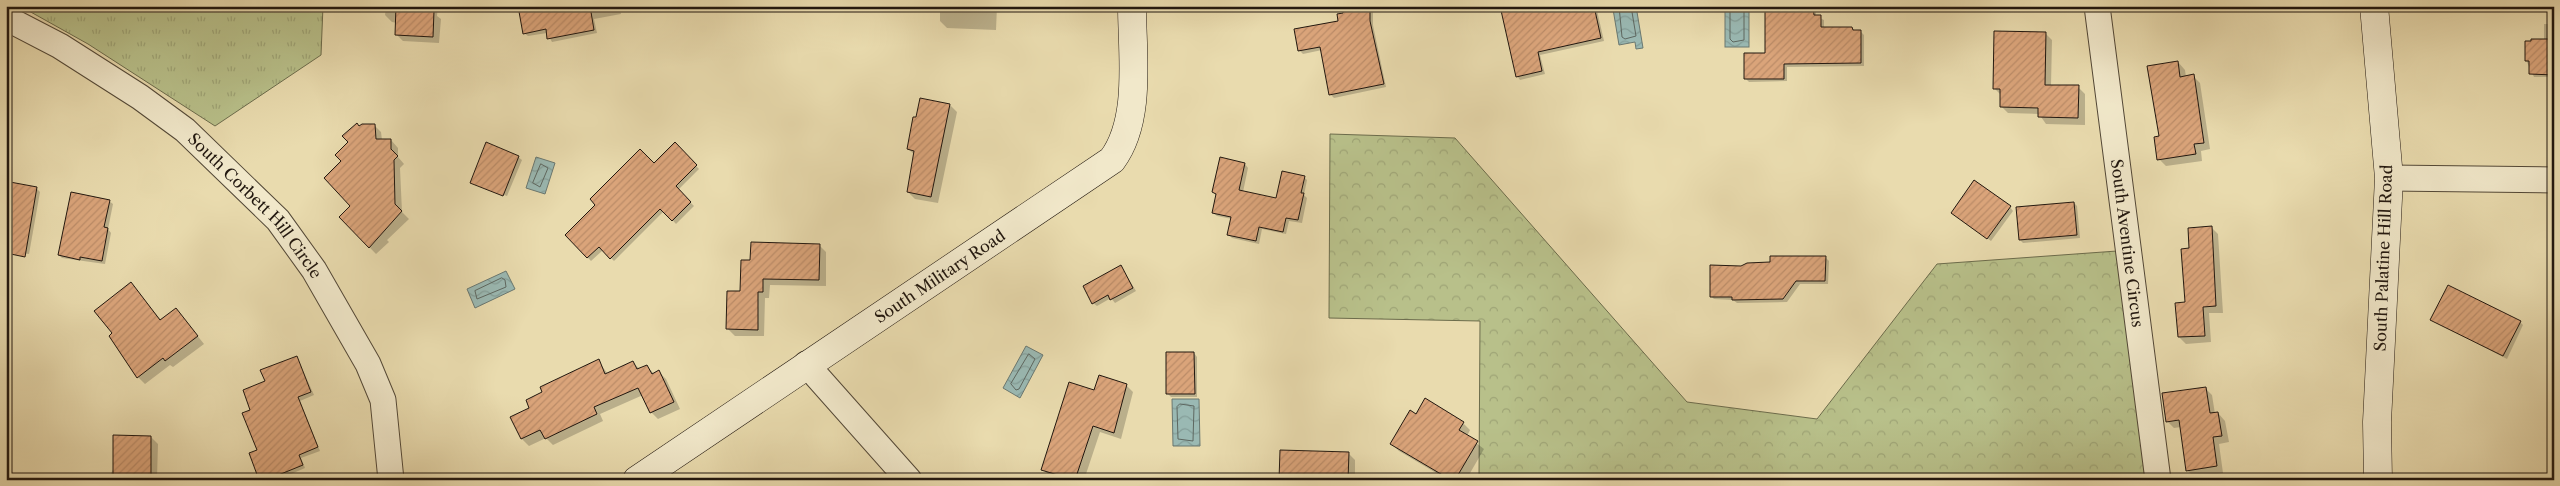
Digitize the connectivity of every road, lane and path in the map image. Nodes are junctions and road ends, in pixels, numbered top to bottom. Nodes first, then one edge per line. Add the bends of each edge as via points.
1 (1132, 6) edge
2 (2097, 6) edge
3 (2374, 6) edge
4 (6, 18) edge
5 (2389, 178) junction
6 (2554, 180) edge
7 (806, 364) junction
8 (391, 480) edge
9 (637, 480) edge
10 (909, 480) edge
11 (2158, 480) edge
12 (2378, 480) edge

1 - 7 street, South Military Road via 1132,104 1126,134 1112,160
2 - 11 street, South Aventine Circus
3 - 5 street, South Palatine Hill Road
4 - 8 street, South Corbett Hill Circle via 60,46 185,130 278,220 314,270 368,364 383,400
5 - 6 street
5 - 12 street, South Palatine Hill Road via 2377,422
7 - 9 street, South Military Road
7 - 10 street

